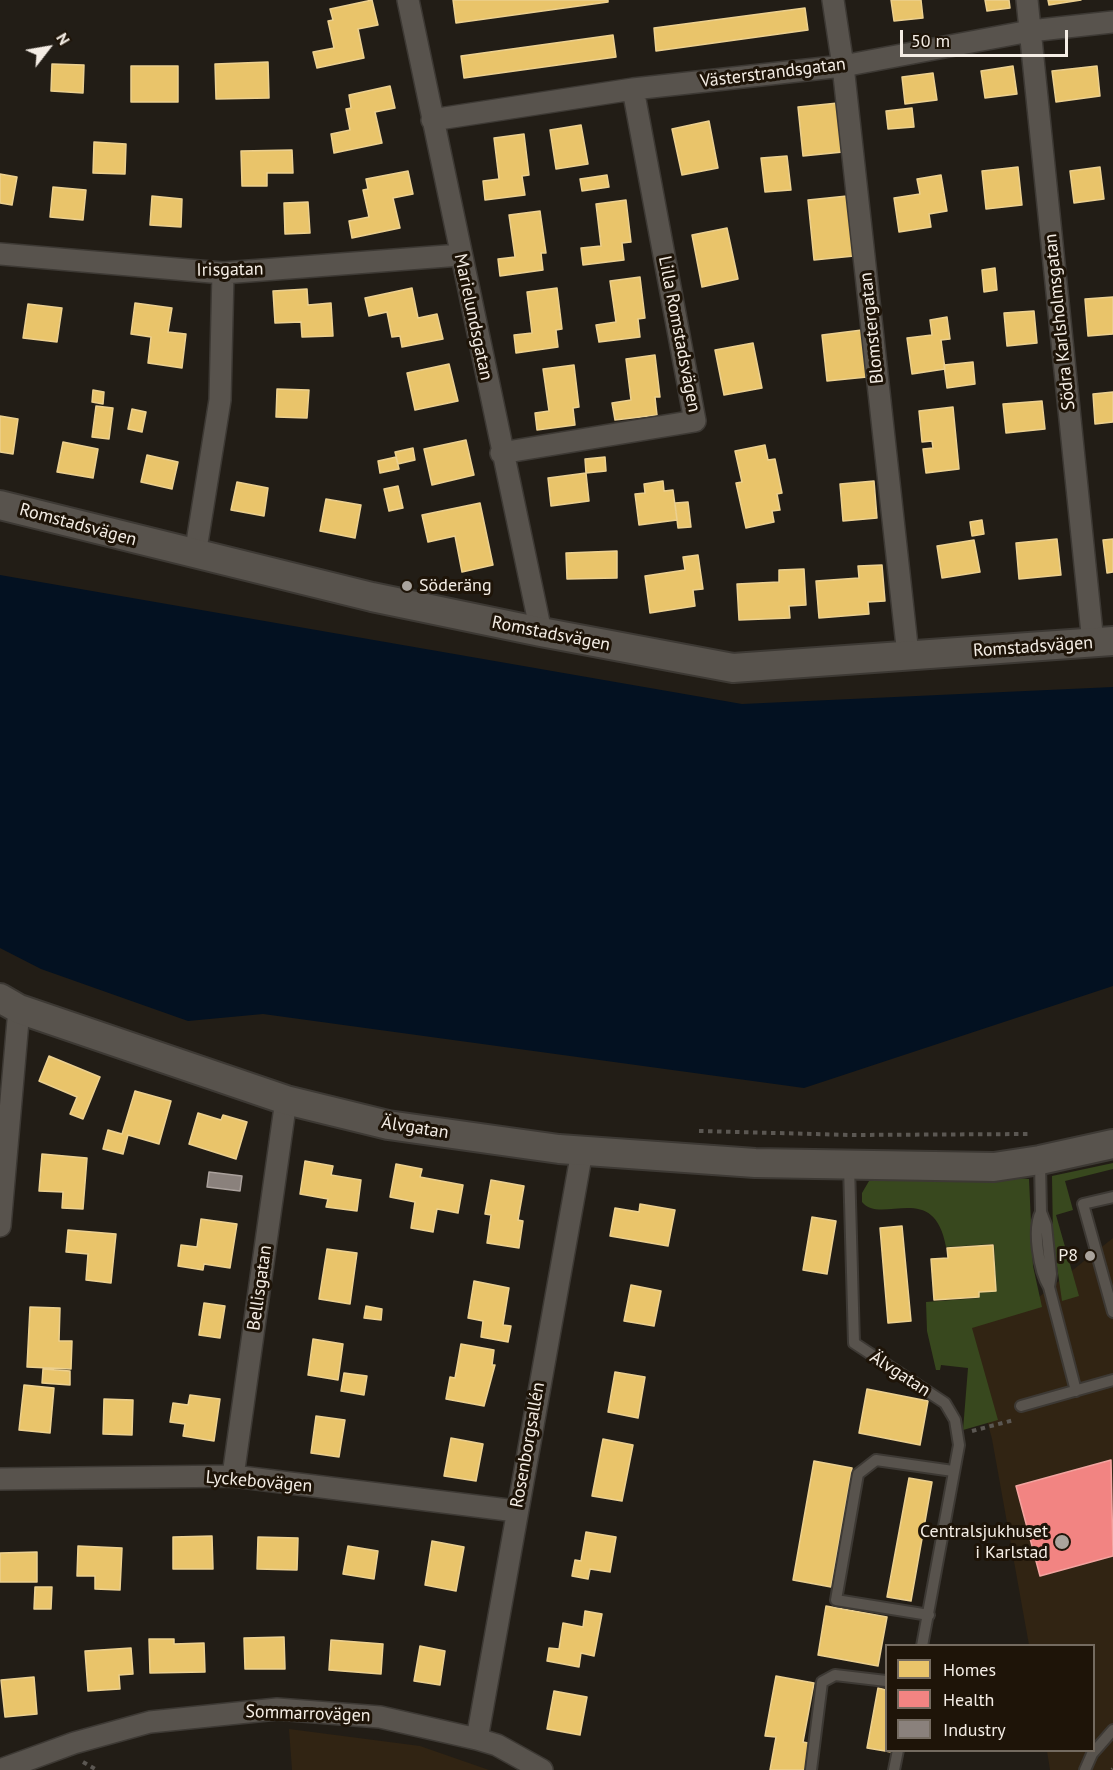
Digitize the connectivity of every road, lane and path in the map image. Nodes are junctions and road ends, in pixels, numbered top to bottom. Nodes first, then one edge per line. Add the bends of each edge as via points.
1 (408, 0) edge
2 (833, 0) edge
3 (1027, 0) edge
4 (1113, 22) edge
5 (1030, 31) junction
6 (843, 66) junction
7 (633, 89) junction
8 (432, 120) junction
9 (0, 254) edge
10 (460, 255) junction
11 (222, 273) junction
12 (501, 453) junction
13 (0, 505) edge
14 (195, 555) junction
15 (541, 633) junction
16 (1103, 642) edge
17 (908, 656) junction
18 (9, 1004) edge
19 (286, 1100) junction
20 (687, 1131) dead end
21 (1113, 1144) edge
22 (1037, 1147) junction
23 (582, 1151) junction
24 (849, 1166) junction
25 (1113, 1197) edge
26 (0, 1226) edge
27 (1113, 1312) edge
28 (1113, 1380) edge
29 (1076, 1391) junction
30 (1021, 1406) dead end
31 (953, 1472) junction
32 (233, 1476) junction
33 (0, 1479) edge
34 (516, 1512) junction
35 (929, 1615) junction
36 (922, 1644) edge
37 (885, 1681) edge
38 (1113, 1730) edge
39 (477, 1739) junction
40 (1095, 1751) edge
41 (898, 1752) edge
42 (1094, 1752) edge
43 (0, 1770) edge
44 (542, 1770) edge
45 (811, 1770) edge
46 (894, 1770) edge
47 (1085, 1770) edge

1 - 8 street, Marielundsgatan
2 - 6 street, Blomstergatan
3 - 5 street, Södra Karlsholmsgatan
4 - 5 street, Västerstrandsgatan
5 - 6 street, Västerstrandsgatan
5 - 16 street, Södra Karlsholmsgatan
6 - 7 street, Västerstrandsgatan
6 - 17 street, Blomstergatan
7 - 8 street, Västerstrandsgatan
7 - 12 street, Lilla Romstadsvägen via 695,421
8 - 10 street, Marielundsgatan
9 - 11 street, Irisgatan
10 - 11 street, Irisgatan
10 - 12 street, Marielundsgatan
11 - 14 street via 220,400
12 - 15 street, Marielundsgatan
13 - 14 street, Romstadsvägen
14 - 15 street, Romstadsvägen
15 - 17 street, Romstadsvägen via 733,668
16 - 17 street, Romstadsvägen
18 - 19 street, Älvgatan
18 - 26 street
19 - 23 street, Älvgatan via 388,1125
19 - 32 street, Bellisgatan
20 - 22 path
21 - 22 street, Älvgatan
22 - 24 street, Älvgatan via 994,1167
22 - 29 lane via 1041,1212 1051,1274 1049,1287
23 - 24 street, Älvgatan
23 - 34 street, Rosenborgsallén
24 - 31 lane, Älvgatan via 854,1343 945,1403 958,1435
25 - 27 lane via 1083,1203
28 - 29 lane
29 - 30 lane
31 - 35 lane
31 - 35 lane via 876,1460 858,1474 836,1600
32 - 33 street, Lyckebovägen
32 - 34 street, Lyckebovägen
34 - 39 street, Rosenborgsallén
35 - 36 lane
37 - 45 lane via 835,1675 822,1682
38 - 40 lane
39 - 43 street, Sommarrovägen via 380,1717 277,1709 229,1712 150,1722 74,1743
39 - 44 street, Sommarrovägen via 497,1745
41 - 46 lane
42 - 47 lane

